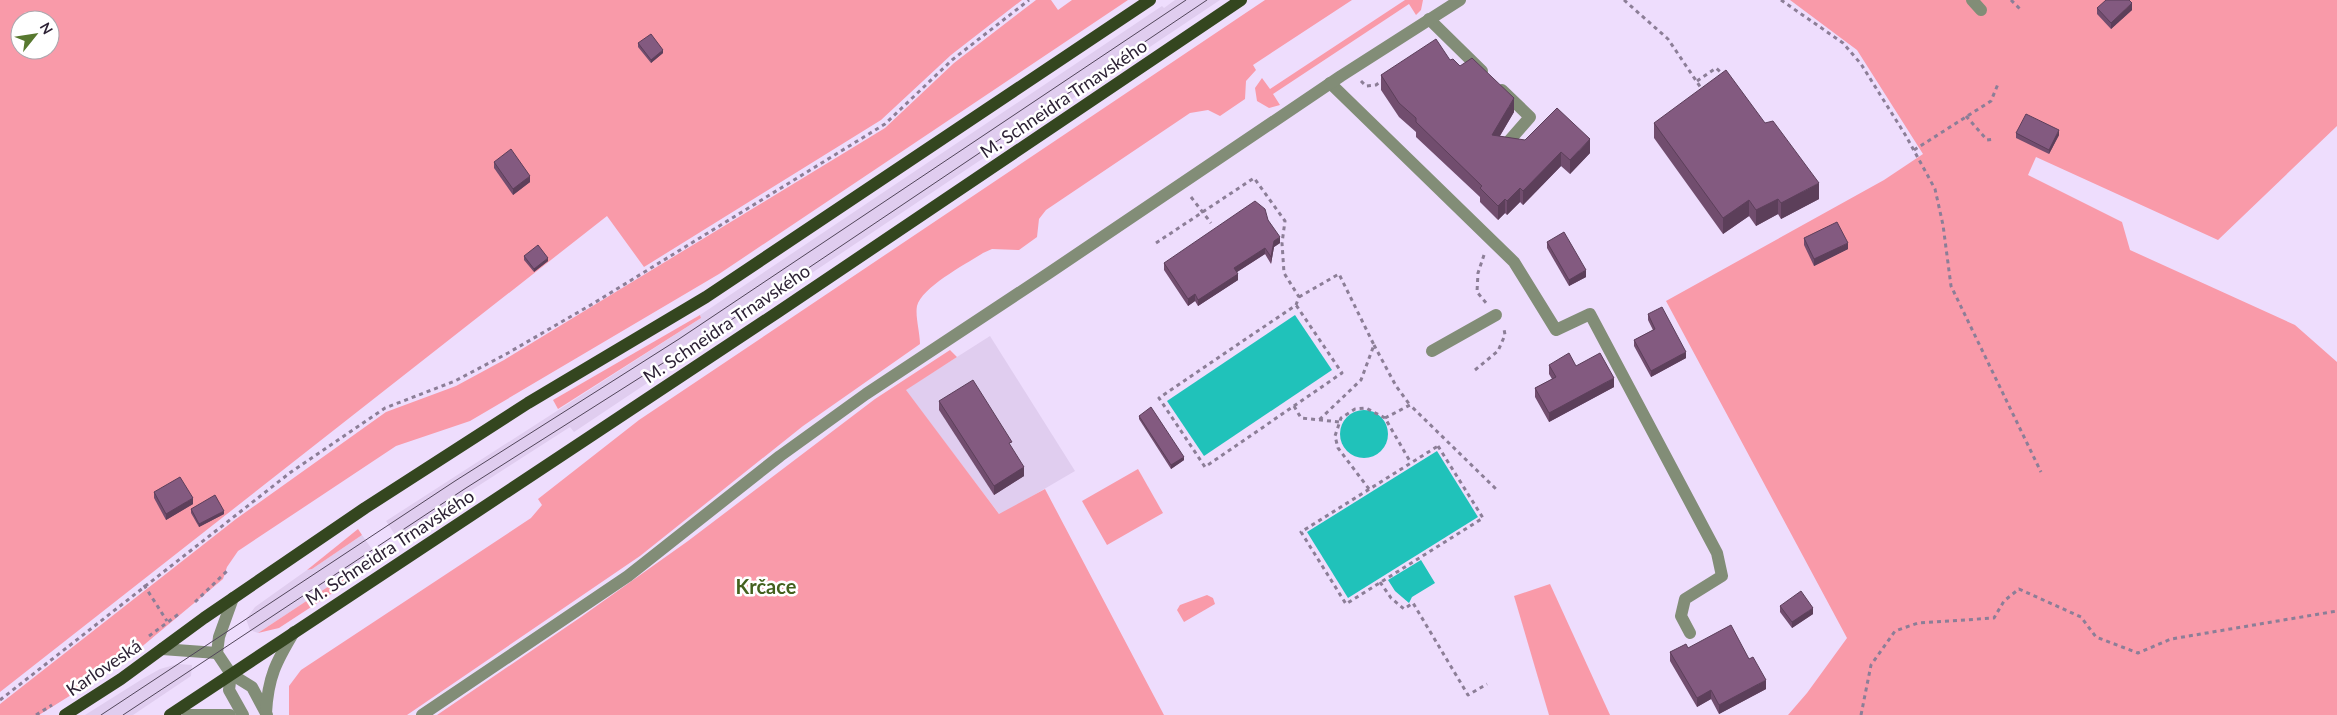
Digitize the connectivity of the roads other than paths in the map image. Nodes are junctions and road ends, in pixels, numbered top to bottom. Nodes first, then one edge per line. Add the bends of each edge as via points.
1 (1150, 0) edge
2 (1241, 0) edge
3 (1460, 0) edge
4 (1972, 0) edge
5 (1444, 4) edge
6 (1981, 10) dead end
7 (1428, 19) junction
8 (1330, 83) junction
9 (1510, 141) edge
10 (1496, 315) dead end
11 (1432, 351) dead end
12 (233, 598) junction
13 (294, 632) junction
14 (1690, 633) dead end
15 (162, 649) junction
16 (217, 653) junction
17 (231, 674) junction
18 (427, 712) edge
19 (266, 714) edge
20 (65, 715) edge
21 (170, 715) edge
22 (188, 715) edge
23 (230, 715) edge
24 (243, 715) edge

1 - 12 main road, M. Schneidra Trnavského via 734,279 528,403
2 - 13 main road, M. Schneidra Trnavského via 778,312
3 - 5 street
4 - 6 street
5 - 7 street
7 - 8 street
7 - 9 street via 1530,117
8 - 14 street via 1514,262 1556,330 1590,314 1717,553 1722,576 1685,599 1681,616
8 - 18 street via 866,394 780,456 628,576
10 - 11 street
12 - 15 main road, M. Schneidra Trnavského
12 - 16 street via 219,637
13 - 17 main road, M. Schneidra Trnavského
13 - 19 street via 276,664 267,689
15 - 16 street
15 - 20 main road, Karloveská
16 - 17 street
17 - 19 street via 252,687
17 - 21 main road
17 - 24 street via 229,690
22 - 23 street

